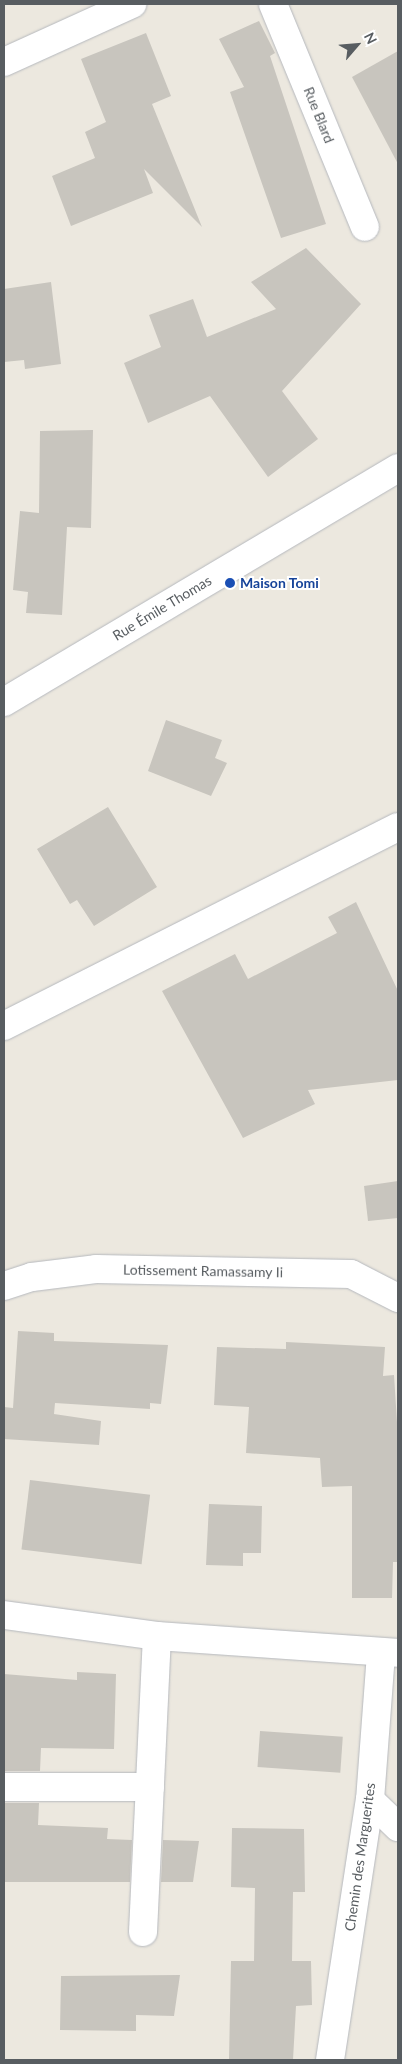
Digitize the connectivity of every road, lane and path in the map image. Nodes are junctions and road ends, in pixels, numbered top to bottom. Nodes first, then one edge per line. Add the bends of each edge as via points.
1 (132, 4) edge
2 (273, 4) edge
3 (4, 62) edge
4 (365, 227) dead end
5 (398, 468) edge
6 (4, 702) edge
7 (398, 827) edge
8 (4, 1026) edge
9 (4, 1286) edge
10 (398, 1298) edge
11 (4, 1615) edge
12 (157, 1636) junction
13 (390, 1652) edge
14 (4, 1787) edge
15 (150, 1787) junction
16 (370, 1800) junction
17 (398, 1826) edge
18 (143, 1932) dead end
19 (330, 2060) edge

1 - 3 street
2 - 4 street, Rue Blard
5 - 6 street, Rue Émile Thomas
7 - 8 street
9 - 10 street, Lotissement Ramassamy Ii via 32,1277 96,1269 351,1274
11 - 12 street
12 - 13 street
12 - 15 street
13 - 16 street, Chemin des Marguerites
14 - 15 street
15 - 18 street
16 - 17 street
16 - 19 street, Chemin des Marguerites

